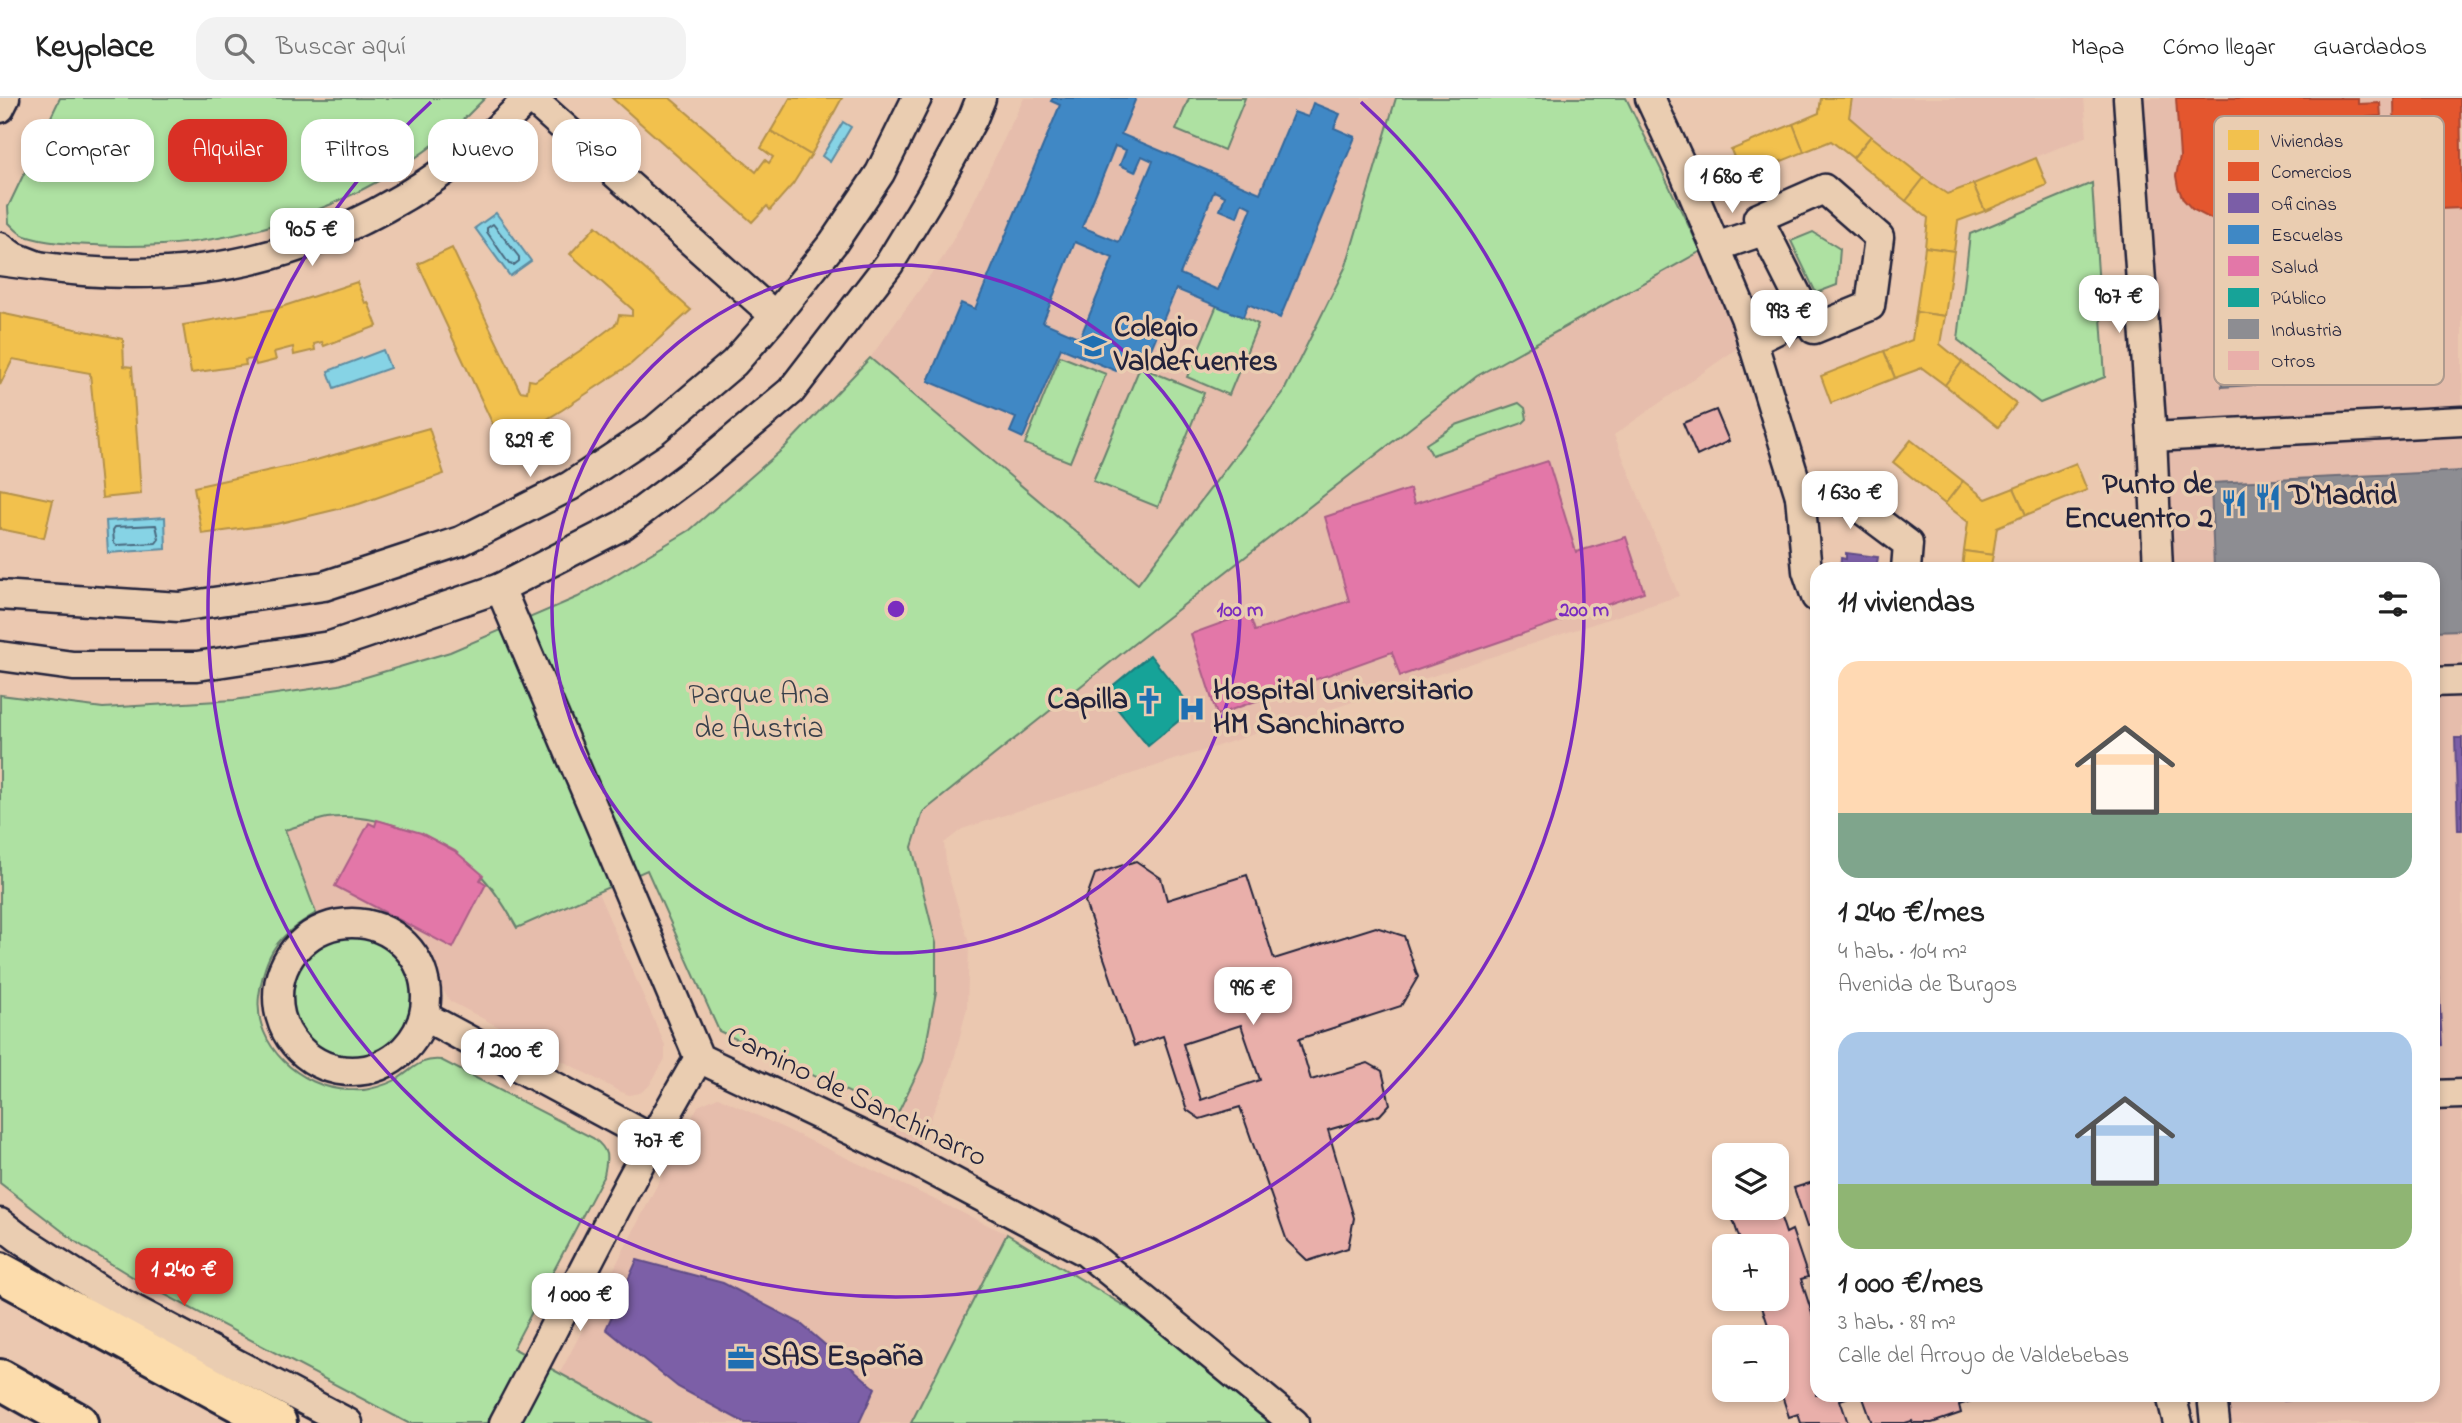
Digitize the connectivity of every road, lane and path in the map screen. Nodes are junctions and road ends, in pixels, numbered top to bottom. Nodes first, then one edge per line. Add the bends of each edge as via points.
1 (5, 98) edge
2 (530, 98) edge
3 (917, 98) edge
4 (981, 98) edge
5 (1650, 98) edge
6 (2128, 98) edge
7 (0, 108) edge
8 (1763, 231) junction
9 (0, 247) edge
10 (1716, 247) junction
11 (0, 261) edge
12 (38, 266) junction
13 (1805, 315) junction
14 (775, 316) junction
15 (1752, 342) junction
16 (2462, 421) edge
17 (2152, 437) junction
18 (1800, 496) junction
19 (1907, 562) edge
20 (2158, 562) edge
21 (1810, 580) edge
22 (500, 588) junction
23 (0, 595) edge
24 (0, 656) edge
25 (2462, 681) edge
26 (2440, 682) edge
27 (424, 1016) junction
28 (699, 1058) junction
29 (2462, 1094) edge
30 (2440, 1095) edge
31 (652, 1139) junction
32 (0, 1223) edge
33 (0, 1272) edge
34 (0, 1379) edge
35 (2173, 1402) edge
36 (78, 1423) edge
37 (277, 1423) edge
38 (348, 1423) edge
39 (504, 1423) edge
40 (1294, 1423) edge
41 (2178, 1423) edge

1 - 7 street
2 - 12 street via 479,145 419,186 369,218 317,241 231,265 138,275
2 - 14 street
3 - 14 street via 880,173 833,243
4 - 22 street via 889,264 791,391 623,525
5 - 10 street
6 - 17 street
8 - 10 street
8 - 13 street
8 - 13 street via 1758,218 1824,189 1879,237 1870,306 1814,329
9 - 12 street
10 - 15 street
11 - 12 street
13 - 15 street
14 - 23 street via 734,363 655,430 570,486 461,541 324,586 179,607
15 - 18 street
16 - 17 street
17 - 20 street
18 - 19 street via 1836,490 1908,544
18 - 21 street
22 - 24 street via 330,646 197,666 74,666
22 - 28 street, Camino de Sanchinarro
25 - 26 street
27 - 27 street via 426,991 419,966 404,945 384,930 359,923 334,925 310,935 292,953 281,975 277,999 287,1032 310,1059 331,1069 355,1072 378,1067 414,1038
27 - 31 street
28 - 31 street
28 - 40 street, Camino de Sanchinarro via 899,1153 1086,1252
29 - 30 street
31 - 39 street
32 - 38 street via 114,1299
33 - 37 highway
34 - 36 highway
35 - 41 street

